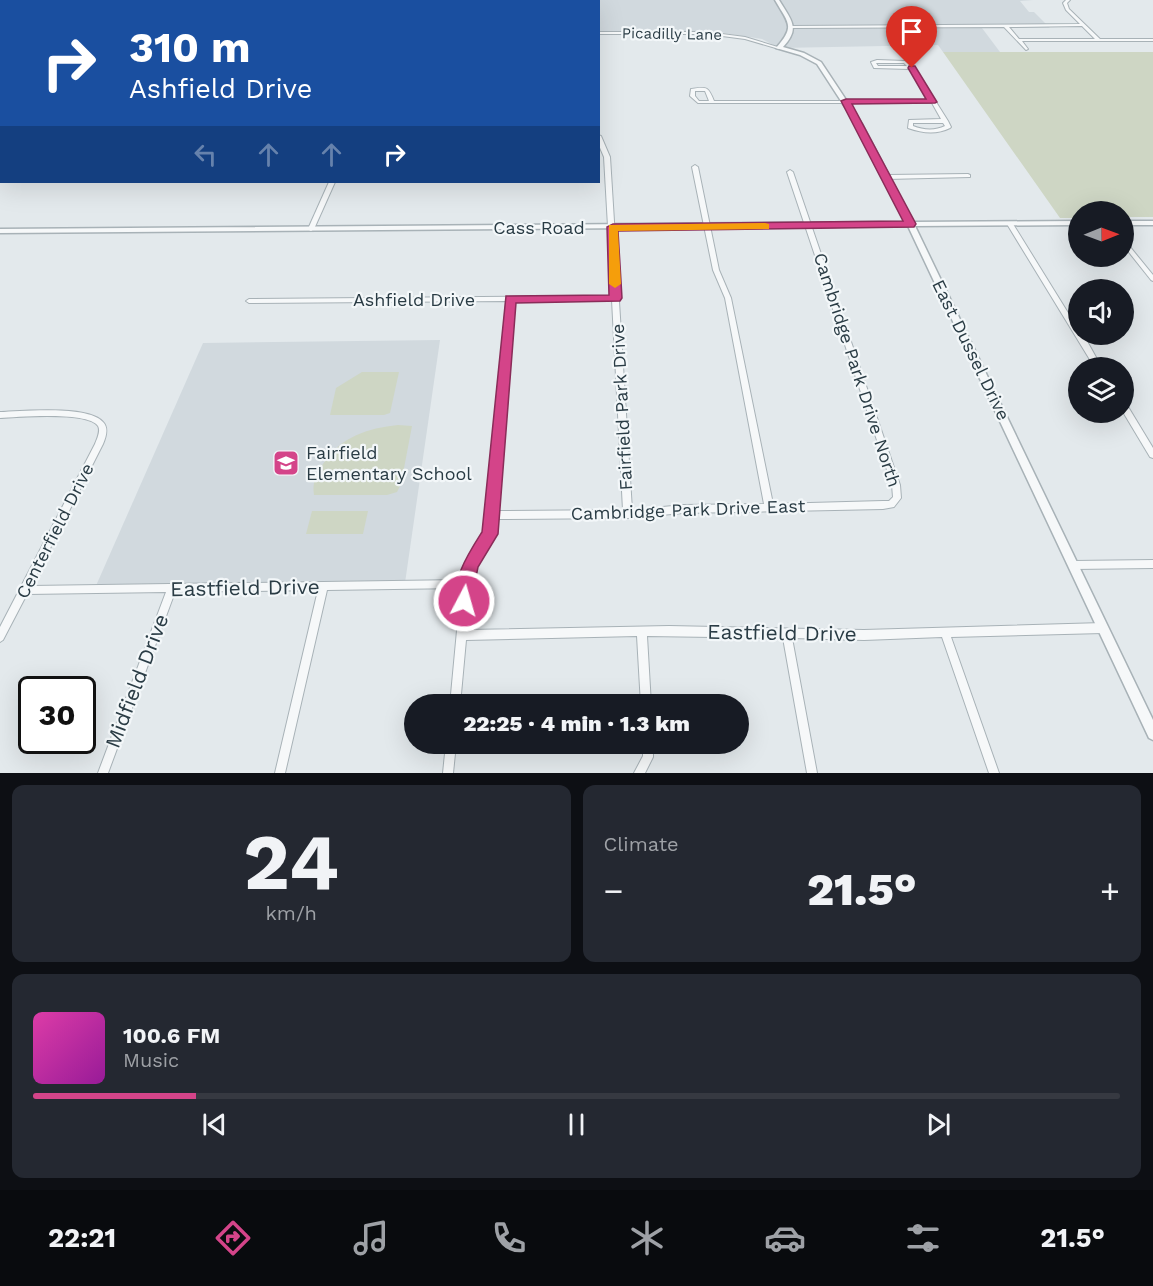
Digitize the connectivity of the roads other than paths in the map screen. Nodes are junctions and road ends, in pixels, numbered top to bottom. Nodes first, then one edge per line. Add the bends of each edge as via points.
1 (777, 0) edge
2 (1068, 0) edge
3 (1083, 25) junction
4 (1006, 26) junction
5 (792, 27) junction
6 (600, 33) edge
7 (1019, 40) junction
8 (1099, 40) junction
9 (1153, 40) edge
10 (779, 48) junction
11 (1026, 48) dead end
12 (912, 68) junction
13 (846, 101) junction
14 (712, 102) dead end
15 (932, 102) junction
16 (945, 121) junction
17 (600, 139) edge
18 (695, 167) dead end
19 (600, 168) edge
20 (608, 168) junction
21 (790, 172) dead end
22 (968, 176) dead end
23 (886, 177) junction
24 (332, 183) edge
25 (1068, 223) edge
26 (1134, 223) edge
27 (1153, 223) edge
28 (910, 224) junction
29 (1010, 224) junction
30 (809, 226) junction
31 (613, 227) junction
32 (707, 227) junction
33 (311, 229) junction
34 (0, 231) edge
35 (1134, 255) edge
36 (1153, 279) edge
37 (616, 298) junction
38 (510, 299) junction
39 (249, 301) dead end
40 (1068, 316) edge
41 (0, 415) edge
42 (1134, 423) edge
43 (1153, 455) edge
44 (883, 505) joint
45 (769, 507) junction
46 (627, 514) junction
47 (492, 515) junction
48 (1153, 564) edge
49 (1074, 566) junction
50 (465, 584) junction
51 (323, 587) junction
52 (172, 589) junction
53 (24, 590) junction
54 (1103, 628) junction
55 (642, 633) junction
56 (945, 633) junction
57 (462, 635) junction
58 (787, 635) junction
59 (0, 637) edge
60 (456, 694) edge
61 (645, 694) edge
62 (1153, 734) edge
63 (450, 754) edge
64 (648, 754) edge
65 (103, 773) edge
66 (280, 773) edge
67 (448, 773) edge
68 (639, 773) edge
69 (812, 773) edge
70 (993, 773) edge

1 - 5 street
2 - 3 street via 1067,9
3 - 4 street
3 - 8 street
4 - 5 street
4 - 7 street
5 - 10 street via 791,36
6 - 10 street, Picadilly Lane via 707,33
7 - 8 street
7 - 11 street
8 - 9 street
10 - 13 street, East Dussel Drive via 819,63
12 - 12 street via 900,61 873,62 882,68
12 - 15 street
13 - 14 street
13 - 15 street
13 - 23 street, East Dussel Drive
15 - 16 street
16 - 16 street via 948,127 940,130 915,129 909,124
17 - 20 street, Fairfield Park Drive via 606,149
18 - 32 street
19 - 20 street
20 - 31 street, Fairfield Park Drive
21 - 30 street
22 - 23 street
23 - 28 street, East Dussel Drive
24 - 33 street
25 - 29 street, Cass Road
26 - 27 street
28 - 29 street, Cass Road
28 - 30 street, Cass Road
28 - 49 street, East Dussel Drive
29 - 40 street
30 - 32 street, Cass Road
30 - 44 street, Cambridge Park Drive North via 897,485 897,498
31 - 32 street, Cass Road
31 - 33 street, Cass Road
31 - 37 street, Fairfield Park Drive
32 - 45 street via 716,270 728,298
33 - 34 street, Cass Road
35 - 36 street
37 - 38 street, Ashfield Drive
37 - 46 street, Fairfield Park Drive
38 - 39 street, Ashfield Drive
38 - 47 street
41 - 53 street, Centerfield Drive via 81,414 100,423 102,438
42 - 43 street
44 - 45 street, Cambridge Park Drive East
45 - 46 street, Cambridge Park Drive East via 683,508
46 - 47 street, Cambridge Park Drive East
47 - 50 street via 490,534 470,565
48 - 49 street
49 - 54 street, East Dussel Drive
50 - 51 street, Eastfield Drive
50 - 57 street
51 - 52 street, Eastfield Drive
51 - 66 street
52 - 53 street, Eastfield Drive
52 - 65 street, Midfield Drive
53 - 59 street, Centerfield Drive
54 - 56 street, Eastfield Drive
54 - 62 street, East Dussel Drive
55 - 57 street, Eastfield Drive
55 - 58 street, Eastfield Drive
55 - 61 street
56 - 58 street, Eastfield Drive
56 - 70 street
57 - 60 street
58 - 69 street
63 - 67 street
64 - 68 street

